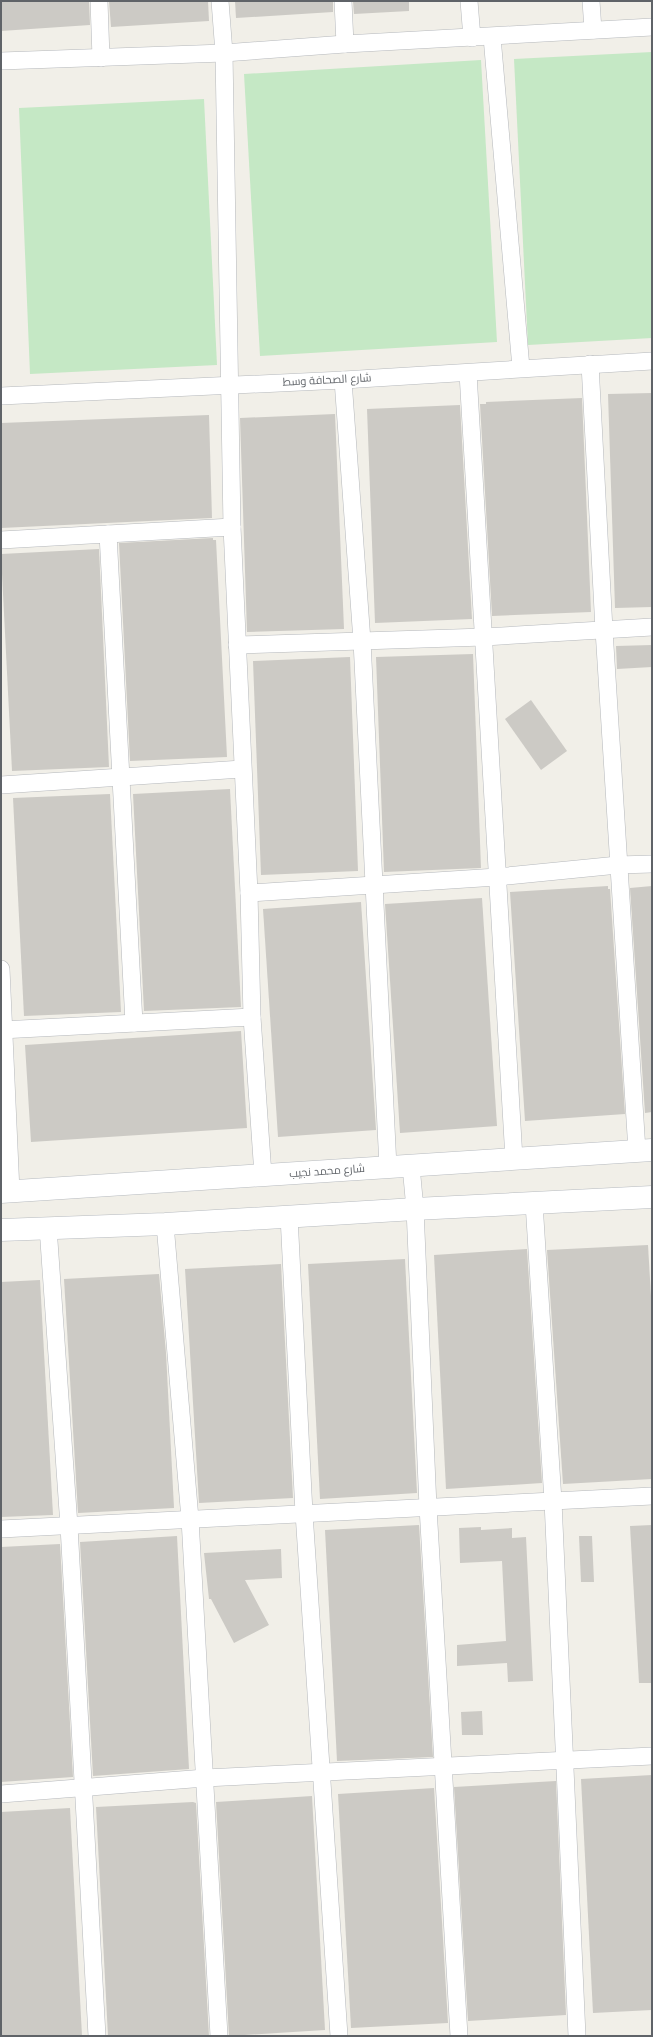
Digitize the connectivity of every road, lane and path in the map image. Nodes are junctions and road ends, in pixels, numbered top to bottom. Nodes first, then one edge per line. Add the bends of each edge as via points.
1 (99, 1) edge
2 (220, 1) edge
3 (343, 1) edge
4 (469, 1) edge
5 (591, 1) edge
6 (652, 27) edge
7 (593, 30) junction
8 (492, 37) junction
9 (472, 38) junction
10 (345, 44) junction
11 (224, 53) junction
12 (101, 58) junction
13 (1, 62) edge
14 (652, 361) edge
15 (590, 364) junction
16 (521, 368) junction
17 (468, 373) junction
18 (343, 380) junction
19 (229, 384) junction
20 (1, 396) edge
21 (232, 527) junction
22 (108, 534) junction
23 (1, 540) edge
24 (652, 627) edge
25 (604, 630) junction
26 (484, 637) junction
27 (362, 641) junction
28 (237, 645) junction
29 (242, 769) junction
30 (121, 777) junction
31 (1, 785) edge
32 (652, 864) edge
33 (618, 865) junction
34 (497, 877) junction
35 (373, 885) junction
36 (249, 893) junction
37 (1, 969) edge
38 (252, 1017) junction
39 (134, 1022) junction
40 (2, 1030) edge
41 (645, 1150) edge
42 (514, 1159) junction
43 (411, 1166) junction
44 (388, 1167) junction
45 (263, 1175) junction
46 (6, 1192) edge
47 (652, 1197) edge
48 (534, 1203) junction
49 (415, 1208) junction
50 (288, 1216) junction
51 (165, 1224) junction
52 (48, 1227) junction
53 (1, 1230) edge
54 (652, 1496) edge
55 (553, 1500) junction
56 (428, 1507) junction
57 (304, 1514) junction
58 (190, 1519) junction
59 (69, 1526) junction
60 (1, 1529) edge
61 (652, 1756) edge
62 (565, 1760) junction
63 (443, 1767) junction
64 (322, 1773) junction
65 (205, 1778) junction
66 (84, 1789) junction
67 (1, 1794) edge
68 (97, 2036) edge
69 (219, 2036) edge
70 (340, 2036) edge
71 (459, 2036) edge
72 (577, 2036) edge

1 - 12 street
2 - 11 street
3 - 10 street
4 - 9 street
5 - 7 street
6 - 7 street
7 - 8 street
8 - 9 street
8 - 16 street
9 - 10 street
10 - 11 street
11 - 12 street
11 - 19 street
12 - 13 street
14 - 15 street, شارع الصحافة وسط
15 - 16 street, شارع الصحافة وسط
15 - 25 street
16 - 17 street, شارع الصحافة وسط
17 - 18 street, شارع الصحافة وسط
17 - 26 street
18 - 19 street, شارع الصحافة وسط
18 - 27 street
19 - 20 street, شارع الصحافة وسط
19 - 21 street
21 - 22 street
21 - 28 street
22 - 23 street
22 - 30 street
24 - 25 street
25 - 26 street
25 - 33 street
26 - 27 street
26 - 34 street
27 - 28 street
27 - 35 street
28 - 29 street
29 - 30 street
29 - 36 street
30 - 31 street
30 - 39 street
32 - 33 street
33 - 34 street
33 - 41 street
34 - 35 street
34 - 42 street
35 - 36 street
35 - 44 street
36 - 38 street
37 - 40 street
38 - 39 street
38 - 45 street
39 - 40 street
40 - 46 street
41 - 42 main road, شارع محمد نجيب
42 - 43 main road, شارع محمد نجيب
43 - 44 main road, شارع محمد نجيب
43 - 49 street
44 - 45 main road, شارع محمد نجيب
45 - 46 main road, شارع محمد نجيب
47 - 48 main road
48 - 49 main road
48 - 55 street
49 - 50 main road
49 - 56 street
50 - 51 main road
50 - 57 street
51 - 52 main road
51 - 58 street
52 - 53 main road
52 - 59 street
54 - 55 street
55 - 56 street
55 - 62 street
56 - 57 street
56 - 63 street
57 - 58 street
57 - 64 street
58 - 59 street
58 - 65 street
59 - 60 street
59 - 66 street
61 - 62 street
62 - 63 street
62 - 72 street
63 - 64 street
63 - 71 street
64 - 65 street
64 - 70 street
65 - 66 street
65 - 69 street
66 - 67 street
66 - 68 street

